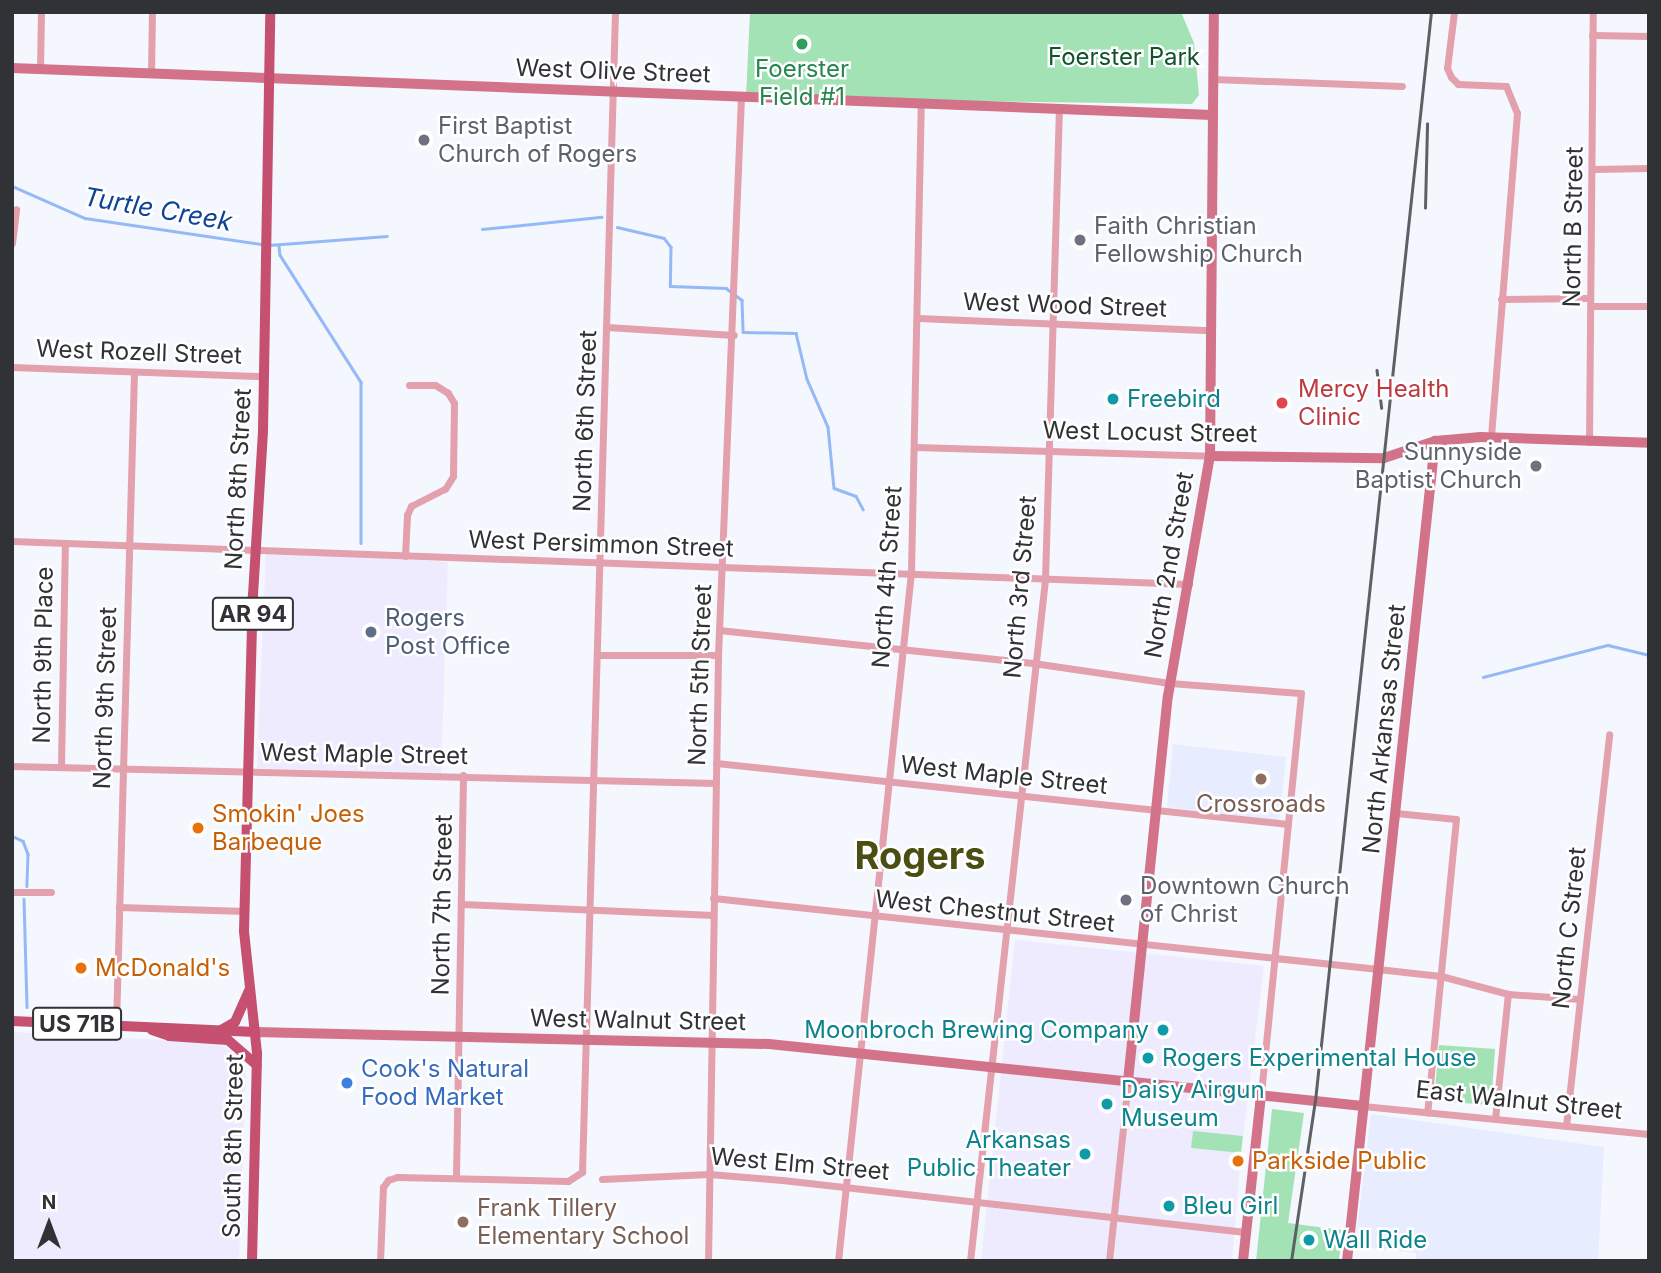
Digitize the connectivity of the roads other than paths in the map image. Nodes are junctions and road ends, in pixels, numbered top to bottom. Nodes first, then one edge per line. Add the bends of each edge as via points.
1 (41, 12) edge
2 (152, 12) edge
3 (270, 12) edge
4 (615, 12) edge
5 (1214, 12) edge
6 (1454, 12) edge
7 (1592, 12) edge
8 (1592, 35) junction
9 (1649, 36) edge
10 (12, 68) edge
11 (40, 69) junction
12 (150, 74) junction
13 (269, 77) junction
14 (1213, 79) junction
15 (1402, 86) dead end
16 (612, 91) junction
17 (741, 97) junction
18 (921, 103) junction
19 (1059, 108) junction
20 (1212, 115) junction
21 (1649, 168) edge
22 (1594, 169) junction
23 (16, 209) dead end
24 (12, 243) edge
25 (1502, 299) junction
26 (1590, 302) junction
27 (1649, 306) edge
28 (918, 318) junction
29 (1053, 325) junction
30 (607, 327) junction
31 (1210, 330) junction
32 (734, 335) junction
33 (12, 367) edge
34 (134, 372) junction
35 (264, 376) junction
36 (408, 386) dead end
37 (1491, 438) junction
38 (1435, 441) junction
39 (1590, 443) junction
40 (1649, 443) edge
41 (915, 447) junction
42 (1050, 452) junction
43 (1209, 456) junction
44 (12, 541) edge
45 (65, 544) junction
46 (129, 546) junction
47 (256, 551) junction
48 (405, 556) junction
49 (599, 565) junction
50 (723, 567) junction
51 (911, 572) junction
52 (1045, 579) junction
53 (1189, 584) junction
54 (719, 629) junction
55 (902, 650) junction
56 (597, 655) junction
57 (718, 655) junction
58 (1033, 663) junction
59 (1170, 683) junction
60 (1609, 734) dead end
61 (716, 763) junction
62 (12, 766) edge
63 (61, 767) junction
64 (122, 768) junction
65 (248, 771) junction
66 (463, 775) junction
67 (593, 779) junction
68 (716, 783) junction
69 (889, 783) junction
70 (1021, 797) junction
71 (1157, 810) junction
72 (1396, 813) junction
73 (1288, 824) junction
74 (12, 892) edge
75 (51, 892) dead end
76 (713, 898) junction
77 (462, 904) junction
78 (119, 907) junction
79 (590, 909) junction
80 (245, 911) junction
81 (713, 915) junction
82 (875, 918) junction
83 (1007, 933) junction
84 (1141, 946) junction
85 (1274, 960) junction
86 (1378, 969) junction
87 (1441, 976) junction
88 (250, 988) junction
89 (1508, 994) junction
90 (1580, 999) junction
91 (12, 1021) edge
92 (116, 1025) junction
93 (143, 1027) junction
94 (220, 1030) junction
95 (255, 1032) junction
96 (460, 1036) junction
97 (587, 1041) junction
98 (712, 1045) junction
99 (861, 1051) junction
100 (257, 1065) junction
101 (990, 1067) junction
102 (1128, 1081) junction
103 (1261, 1096) junction
104 (1363, 1105) junction
105 (1427, 1113) junction
106 (1495, 1119) junction
107 (1566, 1126) junction
108 (1649, 1134) edge
109 (709, 1174) junction
110 (456, 1177) junction
111 (602, 1179) dead end
112 (846, 1185) junction
113 (976, 1200) junction
114 (1114, 1216) junction
115 (1245, 1231) junction
116 (252, 1261) edge
117 (380, 1261) edge
118 (708, 1261) edge
119 (838, 1261) edge
120 (970, 1261) edge
121 (1109, 1261) edge
122 (1243, 1261) edge
123 (1347, 1261) edge

1 - 11 street
2 - 12 street
3 - 13 main road, North 8th Street / AR 94
4 - 16 street, North 6th Street
5 - 14 main road, North 2nd Street
6 - 25 street via 1447,68 1451,77 1458,84 1506,86 1517,113
7 - 8 street, North B Street
8 - 9 street
8 - 22 street, North B Street
10 - 11 main road, West Olive Street
11 - 12 main road, West Olive Street
12 - 13 main road, West Olive Street
13 - 16 main road, West Olive Street
13 - 35 main road, North 8th Street / AR 94
14 - 15 street
14 - 20 main road, North 2nd Street
16 - 17 main road, West Olive Street
16 - 30 street, North 6th Street
17 - 18 main road, West Olive Street
17 - 32 street, North 5th Street
18 - 19 main road, West Olive Street
18 - 28 street, North 4th Street
19 - 20 main road, West Olive Street
19 - 29 street, North 3rd Street
20 - 31 main road, North 2nd Street
21 - 22 street
22 - 26 street, North B Street
23 - 24 street
25 - 26 street
25 - 37 street
26 - 27 street
26 - 39 street, North B Street
28 - 29 street, West Wood Street
28 - 41 street, North 4th Street
29 - 31 street, West Wood Street
29 - 42 street, North 3rd Street
30 - 32 street
30 - 49 street, North 6th Street
31 - 43 main road, North 2nd Street
32 - 50 street, North 5th Street
33 - 34 street, West Rozell Street
34 - 35 street, West Rozell Street
34 - 46 street, North 9th Street
35 - 47 main road, North 8th Street / AR 94
36 - 48 street via 435,385 454,403 453,476 445,489 411,506
37 - 38 main road, West Locust Street
37 - 39 main road, West Locust Street
38 - 43 main road, West Locust Street via 1384,458
38 - 72 main road, North Arkansas Street
39 - 40 main road, West Locust Street
41 - 42 street, West Locust Street
41 - 51 street, North 4th Street
42 - 43 street, West Locust Street
42 - 52 street, North 3rd Street
43 - 53 main road, North 2nd Street
44 - 45 street, West Persimmon Street
45 - 46 street, West Persimmon Street
45 - 63 street, North 9th Place
46 - 47 street, West Persimmon Street
46 - 64 street, North 9th Street
47 - 48 street, West Persimmon Street
47 - 65 main road, North 8th Street / AR 94
48 - 49 street, West Persimmon Street
49 - 50 street, West Persimmon Street
49 - 56 street, North 6th Street
50 - 51 street, West Persimmon Street
50 - 54 street, North 5th Street
51 - 52 street, West Persimmon Street
51 - 55 street, North 4th Street
52 - 53 street, West Persimmon Street
52 - 58 street, North 3rd Street
53 - 59 main road, North 2nd Street
54 - 55 street
54 - 57 street, North 5th Street
55 - 58 street
55 - 69 street, North 4th Street
56 - 57 street
56 - 67 street, North 6th Street
57 - 61 street, North 5th Street
58 - 59 street
58 - 70 street, North 3rd Street
59 - 71 main road, North 2nd Street
59 - 73 street via 1301,693
60 - 90 street, North C Street
61 - 68 street, North 5th Street
61 - 69 street, West Maple Street
62 - 63 street, West Maple Street
63 - 64 street, West Maple Street
64 - 65 street, West Maple Street
64 - 78 street, North 9th Street
65 - 66 street, West Maple Street
65 - 80 main road, North 8th Street / AR 94
66 - 67 street, West Maple Street
66 - 77 street, North 7th Street
67 - 68 street, West Maple Street
67 - 79 street, North 6th Street
68 - 76 street, North 5th Street
69 - 70 street, West Maple Street
69 - 82 street, North 4th Street
70 - 71 street, West Maple Street
70 - 83 street, North 3rd Street
71 - 73 street, West Maple Street
71 - 84 main road, North 2nd Street
72 - 86 main road, North Arkansas Street
72 - 87 street via 1456,819
73 - 85 street
74 - 75 street
76 - 81 street, North 5th Street
76 - 82 street, West Chestnut Street
77 - 79 street
77 - 96 street, North 7th Street
78 - 80 street
78 - 92 street, North 9th Street
79 - 81 street
79 - 97 street, North 6th Street
80 - 88 main road, North 8th Street / AR 94
81 - 98 street, North 5th Street
82 - 83 street, West Chestnut Street
82 - 99 street, North 4th Street
83 - 84 street, West Chestnut Street
83 - 101 street, North 3rd Street
84 - 85 street, West Chestnut Street
84 - 102 main road, North 2nd Street
85 - 86 street, West Chestnut Street
85 - 103 street
86 - 87 street, West Chestnut Street
86 - 104 main road, North Arkansas Street
87 - 89 street, West Chestnut Street
87 - 105 street
88 - 94 main road, AR 94 via 235,1022
88 - 95 main road, North 8th Street / AR 94
89 - 90 street, West Chestnut Street
89 - 106 street
90 - 107 street, North C Street
91 - 92 main road, West Walnut Street / US 71B
92 - 93 main road, West Walnut Street / US 71B
93 - 94 main road, West Walnut Street / US 71B
93 - 100 main road, US 71B via 169,1036 228,1040
94 - 95 main road, West Walnut Street / US 71B
95 - 96 main road, West Walnut Street
95 - 100 main road, South 8th Street
96 - 97 main road, West Walnut Street
96 - 110 street, North 7th Street
97 - 98 main road, West Walnut Street
97 - 110 street, North 6th Street via 578,1178
98 - 99 main road, West Walnut Street
98 - 109 street, North 5th Street
99 - 101 main road, West Walnut Street
99 - 112 street, North 4th Street
100 - 116 main road, South 8th Street
101 - 102 main road, West Walnut Street
101 - 113 street, North 3rd Street
102 - 103 main road, West Walnut Street
102 - 114 street
103 - 104 main road, East Walnut Street
103 - 115 main road
104 - 105 street, East Walnut Street
104 - 123 main road, North Arkansas Street
105 - 106 street, East Walnut Street
106 - 107 street, East Walnut Street
107 - 108 street, East Walnut Street
109 - 111 street, West Elm Street
109 - 112 street, West Elm Street
109 - 118 street, North 5th Street
110 - 117 street via 388,1180 383,1187
112 - 113 street, West Elm Street
112 - 119 street, North 4th Street
113 - 114 street, West Elm Street
113 - 120 street, North 3rd Street
114 - 115 street, West Elm Street
114 - 121 street
115 - 122 main road

